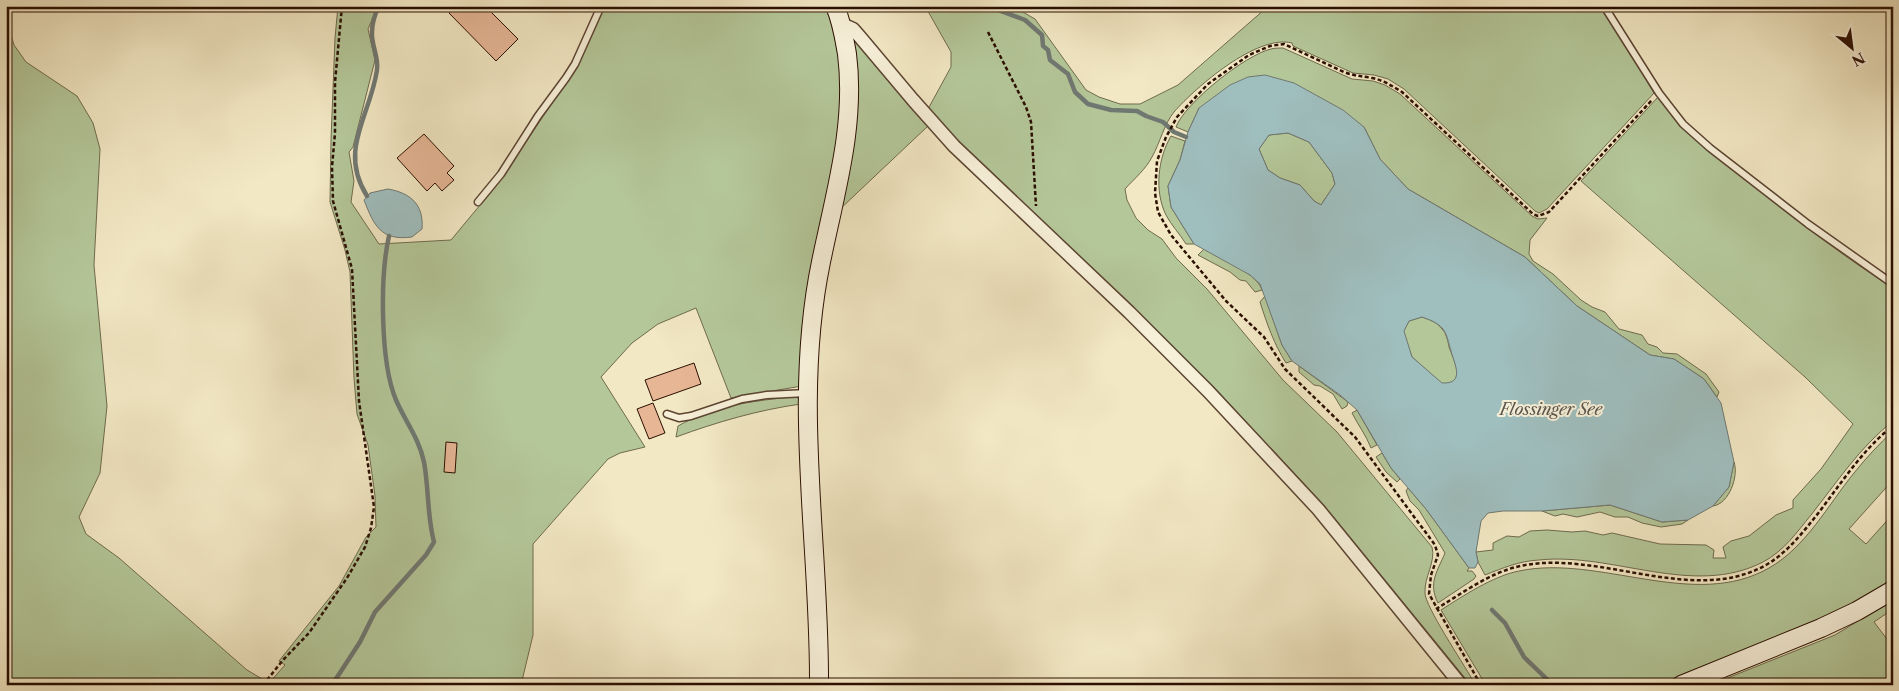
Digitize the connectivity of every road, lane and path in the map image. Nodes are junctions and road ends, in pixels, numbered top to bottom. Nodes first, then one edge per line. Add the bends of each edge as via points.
1 (342, 6) edge
2 (601, 6) edge
3 (835, 6) edge
4 (1604, 6) edge
5 (842, 24) junction
6 (988, 32) dead end
7 (1658, 93) junction
8 (478, 202) dead end
9 (1034, 222) junction
10 (1893, 284) edge
11 (808, 392) junction
12 (667, 414) dead end
13 (1893, 426) edge
14 (1893, 590) edge
15 (1436, 609) junction
16 (263, 685) edge
17 (819, 685) edge
18 (1461, 685) edge
19 (1476, 685) edge
20 (1681, 685) edge

1 - 16 path via 335,82 333,201 352,269 359,401 374,507 365,547 347,578 309,633
2 - 8 lane via 575,64 501,174
3 - 5 main road
4 - 7 lane
5 - 9 street via 853,29 954,146
5 - 11 main road via 850,100 837,192 820,264
6 - 9 path via 1031,122 1036,186
7 - 10 lane via 1710,148 1808,224
7 - 15 path via 1549,212 1538,216 1402,92 1374,78 1353,76 1284,44 1250,55 1208,84 1177,117 1166,137 1158,160 1155,193 1158,212 1171,235 1226,301 1264,338 1285,369 1355,437 1435,545 1438,555 1430,575 1429,594
9 - 18 street via 1208,391 1318,509
11 - 12 lane via 766,395 679,418
11 - 17 main road
13 - 15 path via 1850,470 1784,552 1742,576 1687,580 1542,563 1516,567 1476,584
14 - 20 main road via 1821,628
15 - 19 path via 1478,680

